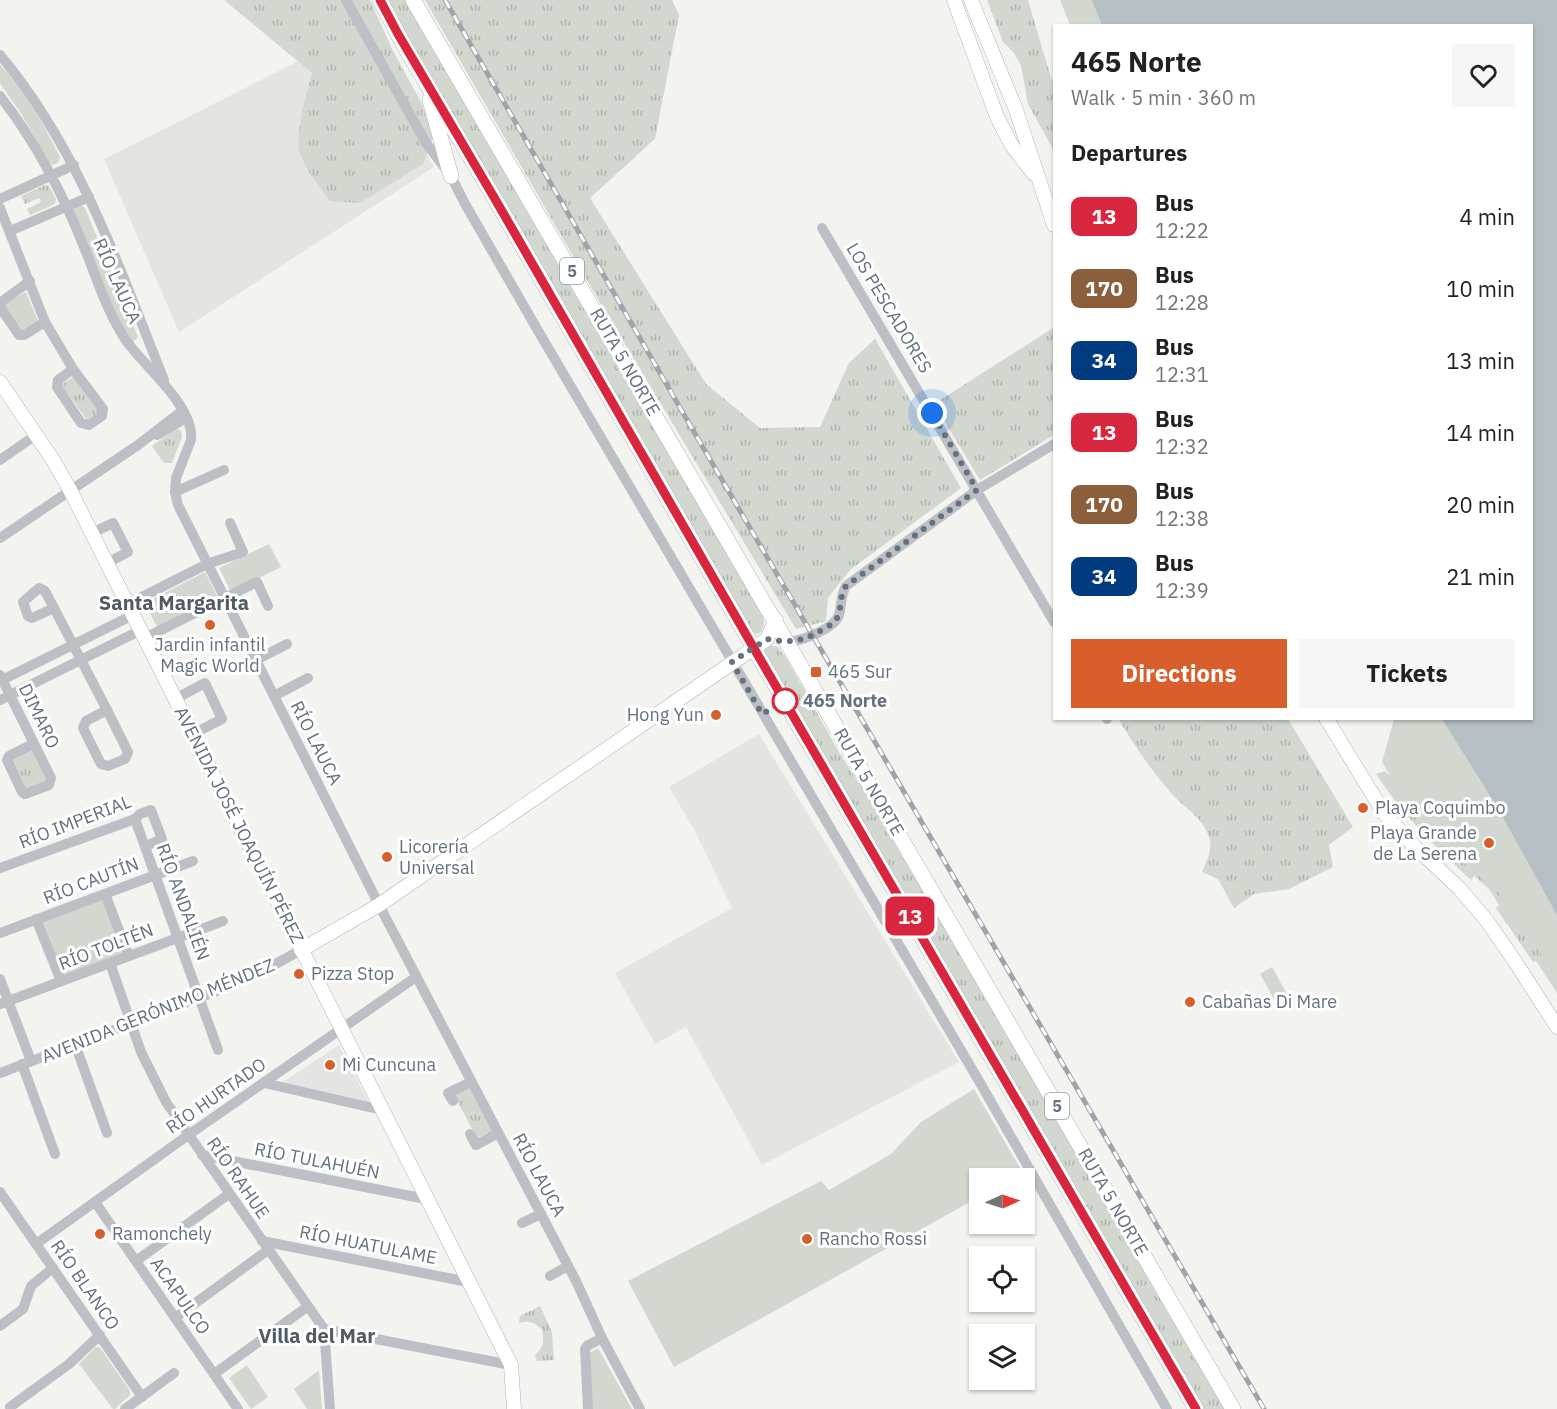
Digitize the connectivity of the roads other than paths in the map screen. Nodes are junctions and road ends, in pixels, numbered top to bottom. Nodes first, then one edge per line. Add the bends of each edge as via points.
1 (346, 0) edge
2 (380, 0) edge
3 (413, 0) edge
4 (954, 0) edge
5 (971, 0) edge
6 (0, 55) edge
7 (414, 61) junction
8 (0, 96) edge
9 (1016, 110) junction
10 (997, 117) junction
11 (74, 165) junction
12 (50, 175) junction
13 (452, 176) junction
14 (1039, 179) junction
15 (88, 197) junction
16 (0, 199) edge
17 (66, 207) junction
18 (1, 215) edge
19 (1053, 222) edge
20 (822, 228) dead end
21 (10, 231) junction
22 (30, 281) junction
23 (0, 305) edge
24 (45, 322) junction
25 (74, 369) junction
26 (0, 382) edge
27 (167, 389) junction
28 (184, 414) junction
29 (36, 435) junction
30 (1053, 445) edge
31 (0, 460) edge
32 (224, 470) dead end
33 (70, 490) junction
34 (977, 490) junction
35 (175, 492) junction
36 (230, 523) dead end
37 (92, 533) junction
38 (0, 538) edge
39 (107, 563) junction
40 (207, 564) junction
41 (225, 598) junction
42 (268, 606) dead end
43 (54, 608) dead end
44 (130, 609) junction
45 (776, 620) junction
46 (1053, 620) edge
47 (143, 634) junction
48 (767, 639) junction
49 (789, 642) junction
50 (73, 644) junction
51 (287, 644) dead end
52 (753, 648) junction
53 (81, 660) junction
54 (256, 660) junction
55 (732, 662) junction
56 (1, 678) edge
57 (308, 678) dead end
58 (274, 696) junction
59 (5, 697) edge
60 (175, 699) junction
61 (106, 710) junction
62 (1327, 720) edge
63 (193, 734) junction
64 (33, 744) junction
65 (135, 819) junction
66 (146, 846) junction
67 (193, 861) dead end
68 (0, 868) edge
69 (156, 874) junction
70 (105, 894) junction
71 (379, 905) junction
72 (36, 919) junction
73 (223, 921) dead end
74 (0, 933) edge
75 (179, 937) junction
76 (301, 950) junction
77 (129, 956) junction
78 (110, 963) junction
79 (416, 977) junction
80 (0, 979) edge
81 (61, 981) junction
82 (199, 997) junction
83 (4, 1003) edge
84 (130, 1024) junction
85 (1557, 1027) edge
86 (341, 1029) junction
87 (75, 1044) junction
88 (218, 1050) dead end
89 (26, 1063) junction
90 (0, 1073) edge
91 (471, 1082) junction
92 (264, 1083) junction
93 (453, 1101) dead end
94 (381, 1110) junction
95 (107, 1132) dead end
96 (498, 1133) junction
97 (470, 1134) dead end
98 (189, 1135) junction
99 (55, 1154) dead end
100 (202, 1155) junction
101 (0, 1192) edge
102 (229, 1194) junction
103 (426, 1199) junction
104 (94, 1202) junction
105 (541, 1214) junction
106 (522, 1223) dead end
107 (36, 1244) junction
108 (265, 1246) junction
109 (136, 1261) junction
110 (568, 1266) junction
111 (53, 1268) junction
112 (550, 1276) dead end
113 (468, 1282) junction
114 (307, 1306) junction
115 (175, 1318) junction
116 (0, 1326) edge
117 (324, 1329) junction
118 (100, 1335) junction
119 (602, 1338) junction
120 (511, 1365) junction
121 (174, 1373) dead end
122 (214, 1374) junction
123 (142, 1396) junction
124 (10, 1407) dead end
125 (332, 1408) edge
126 (125, 1409) edge
127 (238, 1409) edge
128 (514, 1409) edge
129 (588, 1409) edge
130 (640, 1409) edge
131 (1167, 1409) edge
132 (1196, 1409) edge
133 (1233, 1409) edge

1 - 13 street via 426,143
2 - 7 highway, RUTA 5 NORTE / 5
3 - 45 highway, RUTA 5 NORTE / 5
4 - 10 main road
5 - 9 main road
6 - 11 street via 50,121
7 - 13 highway via 434,111
7 - 52 highway, RUTA 5 NORTE / 5
8 - 12 street, RÍO LAUCA
9 - 10 main road via 1010,120
9 - 14 main road
10 - 14 main road via 1012,146
11 - 12 street
11 - 15 street
12 - 16 street
12 - 17 street, RÍO LAUCA
13 - 55 street
14 - 19 main road
15 - 17 street
15 - 27 street
17 - 21 street
17 - 27 street, RÍO LAUCA via 106,306 126,340
18 - 21 street
20 - 34 street, LOS PESCADORES
21 - 22 street
22 - 23 street
22 - 24 street
23 - 24 street via 19,334 24,335
24 - 25 street
25 - 25 street via 103,409 102,416 89,425 81,423 57,387 58,380
26 - 29 main road, AVENIDA JOSÉ JOAQUÍN PÉREZ
27 - 28 street, RÍO LAUCA
28 - 33 street
28 - 35 street, RÍO LAUCA via 191,440 176,478
29 - 31 street
29 - 33 main road, AVENIDA JOSÉ JOAQUÍN PÉREZ
30 - 34 street
32 - 35 street
33 - 37 main road, AVENIDA JOSÉ JOAQUÍN PÉREZ
33 - 38 street
34 - 46 street, LOS PESCADORES
34 - 49 street via 846,586 833,623
35 - 40 street, RÍO LAUCA
36 - 40 street via 243,552
37 - 39 main road, AVENIDA JOSÉ JOAQUÍN PÉREZ
37 - 39 street via 113,523 128,552
39 - 44 main road, AVENIDA JOSÉ JOAQUÍN PÉREZ
40 - 41 street, RÍO LAUCA
40 - 44 street
41 - 42 street via 257,582
41 - 47 street
41 - 54 street, RÍO LAUCA
43 - 50 street
44 - 47 main road, AVENIDA JOSÉ JOAQUÍN PÉREZ
44 - 50 street
45 - 48 main road
45 - 49 highway, RUTA 5 NORTE / 5
47 - 53 street
47 - 60 main road, AVENIDA JOSÉ JOAQUÍN PÉREZ
48 - 49 main road
48 - 52 main road, AVENIDA GERÓNIMO MÉNDEZ
49 - 133 highway, RUTA 5 NORTE / 5
50 - 53 street
50 - 56 street
51 - 54 street
52 - 55 main road, AVENIDA GERÓNIMO MÉNDEZ
52 - 132 highway, RUTA 5 NORTE / 5
53 - 59 street
53 - 61 street
54 - 58 street, RÍO LAUCA
55 - 71 main road, AVENIDA GERÓNIMO MÉNDEZ
55 - 131 street
56 - 59 street, DIMARO
57 - 58 street
58 - 71 street, RÍO LAUCA
59 - 64 street, DIMARO
60 - 63 main road, AVENIDA JOSÉ JOAQUÍN PÉREZ
60 - 63 street via 205,683 222,719
61 - 61 street via 128,752 125,759 108,766 101,764 83,728 84,723
62 - 85 main road via 1384,813 1487,921
63 - 76 main road, AVENIDA JOSÉ JOAQUÍN PÉREZ
64 - 64 street, DIMARO via 7,760 22,792 28,794 49,785 51,780
65 - 66 street, RÍO ANDALIÉN
65 - 66 street, RÍO IMPERIAL via 151,810 162,839
65 - 68 street, RÍO IMPERIAL
66 - 69 street, RÍO ANDALIÉN
67 - 69 street, RÍO CAUTÍN
69 - 70 street, RÍO CAUTÍN
69 - 75 street, RÍO ANDALIÉN
70 - 72 street, RÍO CAUTÍN
70 - 77 street
71 - 76 main road, AVENIDA GERÓNIMO MÉNDEZ
71 - 79 street, RÍO LAUCA
72 - 74 street, RÍO CAUTÍN
72 - 81 street
73 - 75 street, RÍO TOLTÉN
75 - 77 street, RÍO TOLTÉN
75 - 82 street, RÍO ANDALIÉN
76 - 82 street, AVENIDA GERÓNIMO MÉNDEZ via 252,976
76 - 86 main road, AVENIDA JOSÉ JOAQUÍN PÉREZ
77 - 78 street, RÍO TOLTÉN
78 - 81 street, RÍO TOLTÉN
78 - 84 street, RÍO RAHUE
79 - 86 street, RÍO HURTADO
79 - 91 street, RÍO LAUCA
80 - 83 street
81 - 83 street, RÍO TOLTÉN
82 - 84 street, AVENIDA GERÓNIMO MÉNDEZ
82 - 88 street, RÍO ANDALIÉN
83 - 89 street
84 - 87 street, AVENIDA GERÓNIMO MÉNDEZ
84 - 98 street, RÍO RAHUE via 157,1085
86 - 92 street, RÍO HURTADO
86 - 94 main road, AVENIDA JOSÉ JOAQUÍN PÉREZ
87 - 89 street, AVENIDA GERÓNIMO MÉNDEZ
87 - 95 street
89 - 90 street, AVENIDA GERÓNIMO MÉNDEZ
89 - 99 street
91 - 93 street via 448,1093
91 - 96 street, RÍO LAUCA
92 - 94 street
92 - 98 street, RÍO HURTADO
94 - 103 main road, AVENIDA JOSÉ JOAQUÍN PÉREZ
96 - 97 street via 476,1145
96 - 105 street, RÍO LAUCA
98 - 100 street, RÍO RAHUE
98 - 104 street, RÍO HURTADO
100 - 102 street, RÍO RAHUE
100 - 103 street, RÍO TULAHUÉN
101 - 107 street, RÍO BLANCO
102 - 108 street, RÍO RAHUE
102 - 109 street
103 - 113 main road, AVENIDA JOSÉ JOAQUÍN PÉREZ
104 - 107 street, RÍO HURTADO
104 - 109 street, ACAPULCO
105 - 106 street
105 - 110 street, RÍO LAUCA
107 - 111 street, RÍO BLANCO
108 - 113 street, RÍO HUATULAME
108 - 114 street, RÍO RAHUE
108 - 115 street
109 - 115 street, ACAPULCO
110 - 112 street
110 - 119 street, RÍO LAUCA
111 - 116 street via 31,1286 22,1309
111 - 118 street, RÍO BLANCO
113 - 120 main road, AVENIDA JOSÉ JOAQUÍN PÉREZ
114 - 117 street, RÍO RAHUE
114 - 122 street
115 - 122 street, ACAPULCO
117 - 120 street
117 - 125 street
118 - 123 street, RÍO BLANCO
118 - 124 street via 69,1364
119 - 129 street via 585,1349
119 - 130 street, RÍO LAUCA
120 - 128 main road, AVENIDA JOSÉ JOAQUÍN PÉREZ
121 - 123 street
122 - 127 street, ACAPULCO
123 - 126 street

